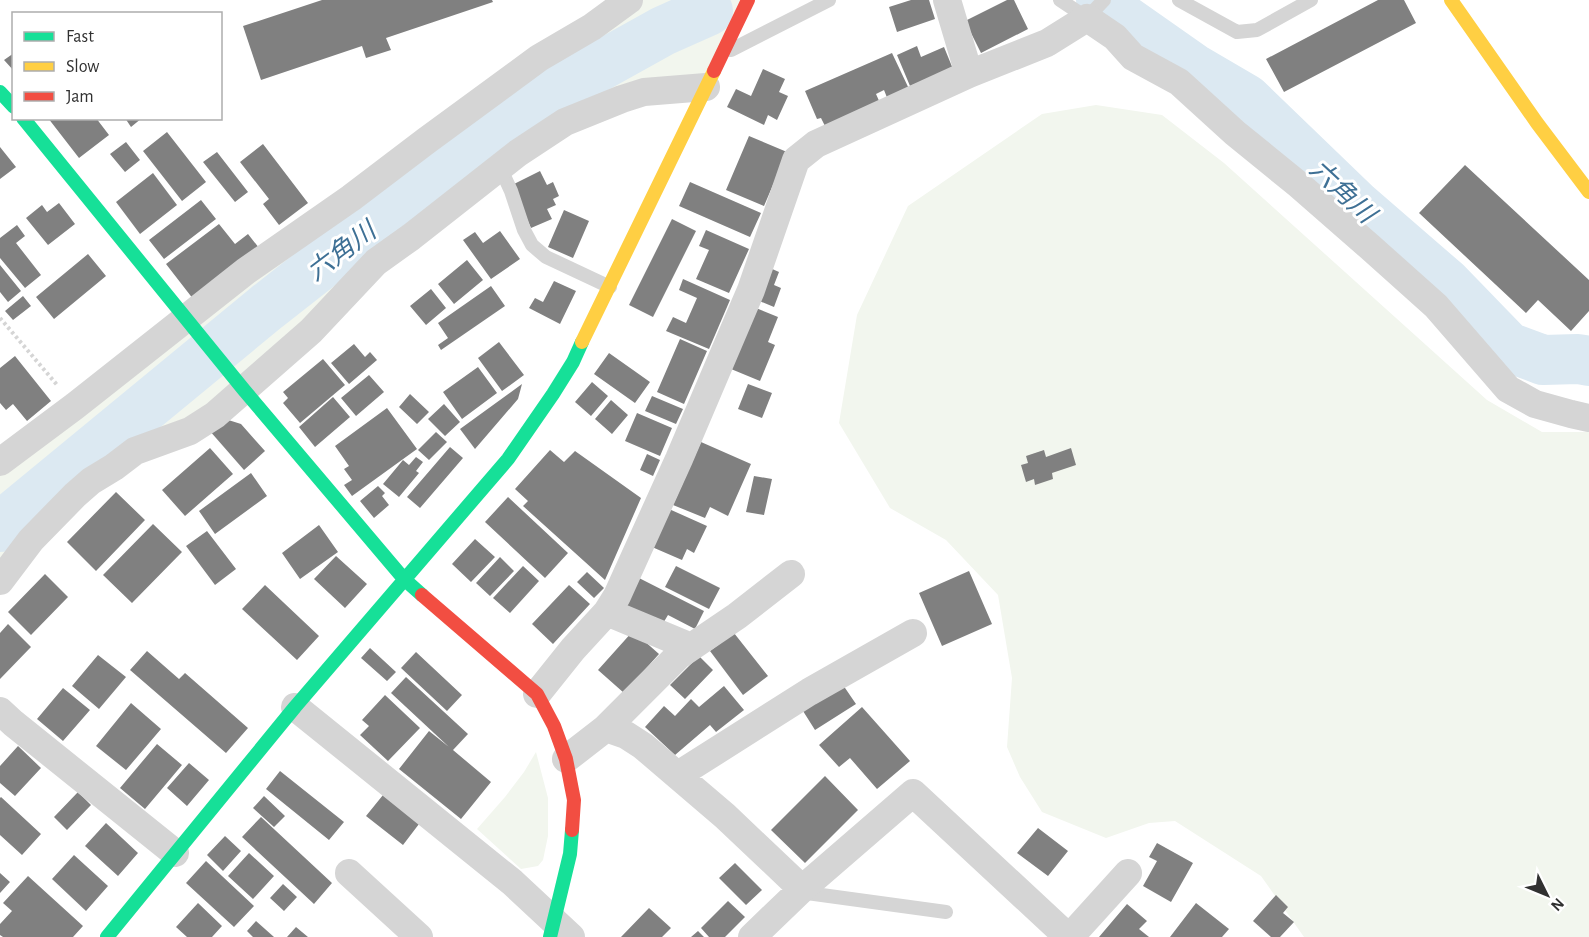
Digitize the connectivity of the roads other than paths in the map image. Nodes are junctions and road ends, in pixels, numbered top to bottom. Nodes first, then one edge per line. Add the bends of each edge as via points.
1 (629, 0) edge
2 (748, 0) edge
3 (829, 0) edge
4 (947, 0) edge
5 (1060, 0) edge
6 (1179, 0) edge
7 (1311, 0) edge
8 (1451, 0) edge
9 (1096, 8) edge
10 (722, 55) junction
11 (969, 74) junction
12 (706, 87) junction
13 (0, 92) edge
14 (12, 105) edge
15 (25, 120) edge
16 (500, 167) junction
17 (1589, 192) edge
18 (610, 287) junction
19 (187, 319) junction
20 (244, 390) junction
21 (1589, 418) edge
22 (0, 462) edge
23 (791, 574) dead end
24 (404, 579) junction
25 (0, 581) edge
26 (607, 612) junction
27 (913, 633) dead end
28 (691, 647) junction
29 (537, 694) junction
30 (295, 706) junction
31 (4, 724) edge
32 (606, 728) junction
33 (566, 759) junction
34 (678, 775) junction
35 (175, 853) junction
36 (349, 873) dead end
37 (1128, 873) dead end
38 (802, 889) junction
39 (946, 912) dead end
40 (558, 932) edge
41 (107, 937) edge
42 (419, 937) edge
43 (752, 937) edge
44 (1069, 937) edge

1 - 19 street via 529,65 246,271
2 - 10 street
3 - 10 lane
4 - 11 street
5 - 9 lane
6 - 7 lane via 1237,32 1257,30
8 - 17 street
9 - 11 street via 1047,43
9 - 21 street via 1133,57 1179,82 1436,306 1508,389 1535,404
10 - 12 street
11 - 26 street via 816,144 796,160 751,290 636,555
12 - 16 street via 644,92 622,99 565,122
12 - 18 street
13 - 14 street
15 - 19 street
16 - 18 lane via 532,245 546,257
16 - 20 street via 376,262 311,331
18 - 24 street via 573,362 508,459
19 - 20 street
19 - 22 street
20 - 24 street
20 - 25 street via 190,431 135,451 91,481 31,540
23 - 28 street
24 - 29 street
24 - 30 street
26 - 28 street
26 - 29 street
27 - 34 street via 809,692
28 - 32 street
29 - 33 street
30 - 35 street
30 - 40 street via 512,882
31 - 35 street
32 - 33 street
32 - 34 street via 643,746
33 - 40 street via 574,818
34 - 38 street
35 - 41 street
36 - 42 street
37 - 44 street
38 - 39 lane via 807,893
38 - 43 street
38 - 44 street via 913,793

